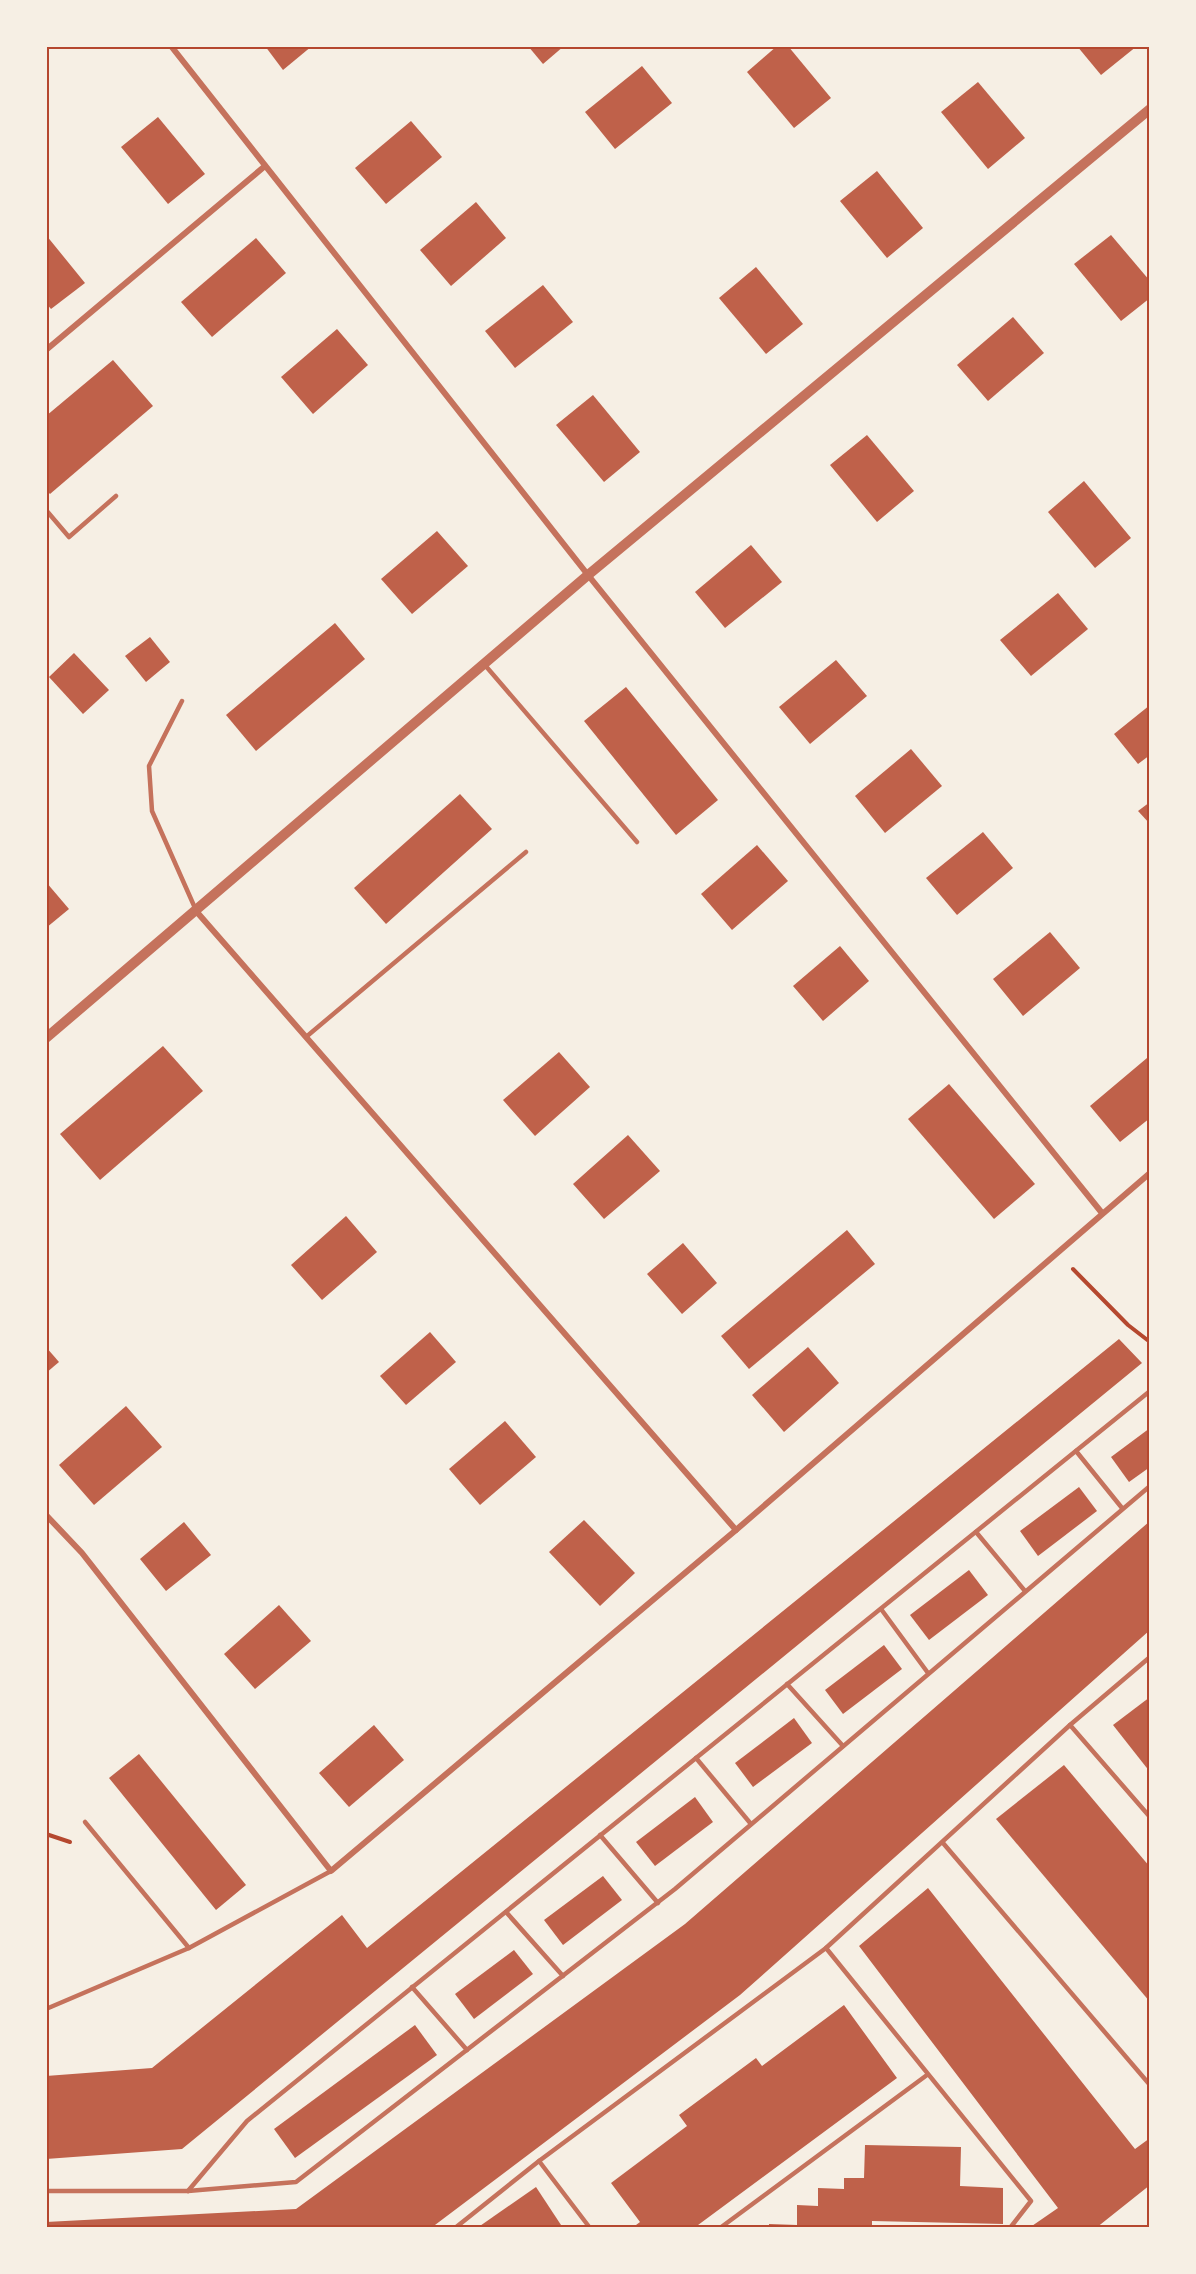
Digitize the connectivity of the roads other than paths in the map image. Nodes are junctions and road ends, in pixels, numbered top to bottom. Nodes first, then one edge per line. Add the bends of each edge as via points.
1 (171, 46) edge
2 (1149, 109) edge
3 (265, 165) junction
4 (46, 350) edge
5 (116, 496) dead end
6 (46, 510) edge
7 (588, 575) junction
8 (484, 664) junction
9 (182, 701) dead end
10 (637, 842) dead end
11 (526, 852) dead end
12 (196, 911) junction
13 (306, 1037) junction
14 (46, 1038) edge
15 (1149, 1173) edge
16 (1102, 1213) junction
17 (1149, 1391) edge
18 (1076, 1451) junction
19 (1149, 1486) edge
20 (1122, 1508) junction
21 (46, 1515) edge
22 (736, 1530) junction
23 (976, 1532) junction
24 (1025, 1591) junction
25 (881, 1609) junction
26 (1149, 1657) edge
27 (928, 1673) junction
28 (787, 1684) junction
29 (1070, 1725) junction
30 (843, 1746) junction
31 (696, 1758) junction
32 (1149, 1817) edge
33 (85, 1822) dead end
34 (751, 1824) junction
35 (600, 1835) junction
36 (943, 1843) junction
37 (331, 1871) junction
38 (657, 1903) junction
39 (506, 1912) junction
40 (189, 1948) junction
41 (826, 1948) junction
42 (563, 1976) junction
43 (412, 1987) junction
44 (46, 2009) edge
45 (467, 2050) junction
46 (927, 2075) junction
47 (1149, 2085) edge
48 (538, 2161) junction
49 (46, 2191) edge
50 (188, 2191) junction
51 (455, 2228) edge
52 (590, 2228) edge
53 (720, 2228) edge
54 (1010, 2228) edge

1 - 3 street
2 - 7 street
3 - 4 street
3 - 7 street
5 - 6 lane via 69,537
7 - 8 street
7 - 16 street
8 - 10 lane
8 - 12 street
9 - 12 lane via 149,766 152,811
11 - 13 lane
12 - 13 street
12 - 14 street
13 - 22 street
15 - 16 street
16 - 22 street
17 - 18 lane
18 - 20 lane
18 - 23 lane
19 - 20 lane
20 - 24 lane
21 - 37 street via 82,1553
22 - 37 street
23 - 24 lane
23 - 25 lane
24 - 27 lane
25 - 27 lane
25 - 28 lane
26 - 29 lane
27 - 30 lane
28 - 30 lane
28 - 31 lane
29 - 32 lane
29 - 36 lane
30 - 34 lane
31 - 34 lane
31 - 35 lane
33 - 40 lane
34 - 38 lane
35 - 38 lane
35 - 39 lane
36 - 41 lane
36 - 47 lane
37 - 40 lane
38 - 42 lane
39 - 42 lane
39 - 43 lane
40 - 44 lane
41 - 46 lane
41 - 48 lane
42 - 45 lane
43 - 45 lane
43 - 50 lane via 247,2121
45 - 50 lane via 296,2182
46 - 53 lane
46 - 54 lane via 1031,2201
48 - 51 lane
48 - 52 lane
49 - 50 lane

